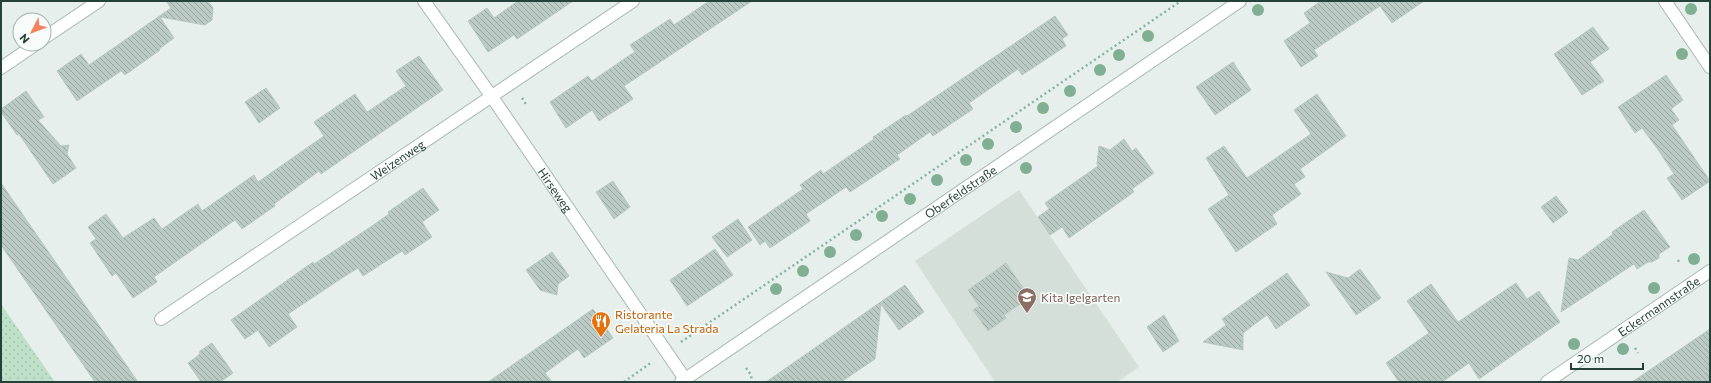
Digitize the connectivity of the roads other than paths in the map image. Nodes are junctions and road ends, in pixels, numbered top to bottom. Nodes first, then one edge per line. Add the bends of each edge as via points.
1 (99, 1) edge
2 (424, 1) edge
3 (633, 1) edge
4 (1240, 1) edge
5 (1665, 1) edge
6 (52, 33) edge
7 (24, 52) edge
8 (1710, 67) edge
9 (1, 68) edge
10 (492, 97) junction
11 (1710, 271) edge
12 (161, 319) dead end
13 (683, 381) edge
14 (1547, 382) edge

1 - 6 street
2 - 10 street, Hirseweg
3 - 10 street, Weizenweg
4 - 13 street, Oberfeldstraße
5 - 8 street
7 - 9 street
10 - 12 street, Weizenweg
10 - 13 street, Hirseweg via 666,352
11 - 14 street, Eckermannstraße

